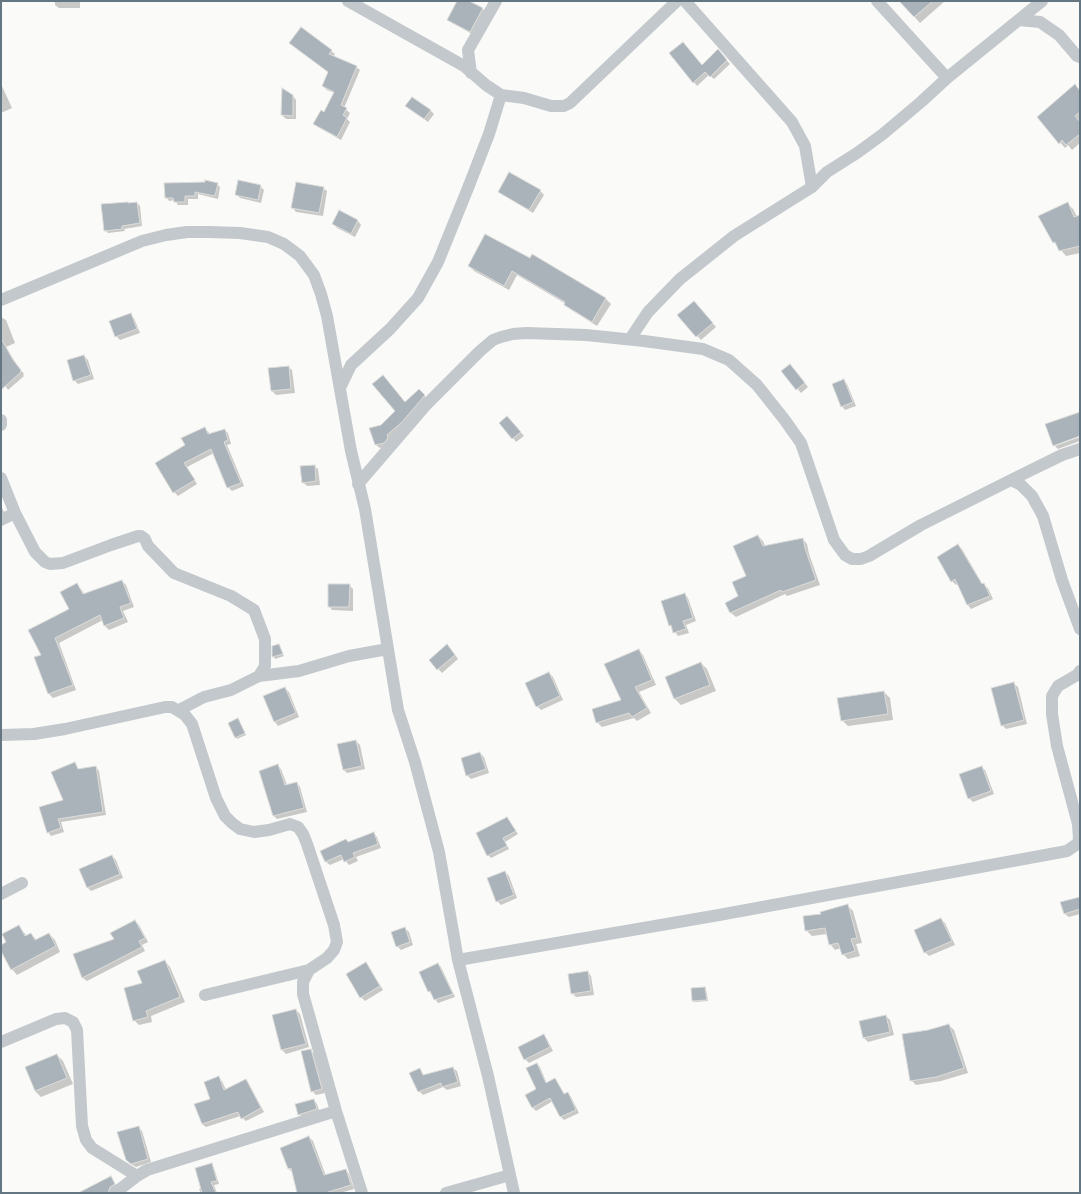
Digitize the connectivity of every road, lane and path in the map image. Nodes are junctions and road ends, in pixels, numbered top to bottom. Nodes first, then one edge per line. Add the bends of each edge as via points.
1 (348, 1) edge
2 (496, 1) edge
3 (677, 1) edge
4 (685, 1) edge
5 (877, 1) edge
6 (1042, 1) edge
7 (1020, 20) junction
8 (1080, 57) edge
9 (471, 73) junction
10 (947, 78) junction
11 (501, 96) junction
12 (812, 188) junction
13 (2, 297) edge
14 (630, 339) junction
15 (340, 388) junction
16 (1, 420) edge
17 (1, 425) edge
18 (1080, 449) edge
19 (1, 478) edge
20 (1011, 480) junction
21 (358, 484) junction
22 (15, 513) junction
23 (1, 520) edge
24 (1080, 629) edge
25 (388, 649) junction
26 (1080, 671) edge
27 (259, 676) junction
28 (179, 710) junction
29 (1, 735) edge
30 (22, 883) dead end
31 (1, 894) edge
32 (458, 960) junction
33 (310, 970) junction
34 (205, 995) dead end
35 (1, 1042) edge
36 (336, 1111) junction
37 (510, 1175) junction
38 (136, 1176) junction
39 (124, 1190) edge
40 (362, 1193) edge
41 (446, 1193) edge
42 (514, 1193) edge

1 - 9 street via 464,66
2 - 9 street via 468,50
3 - 11 street via 570,103 564,106 551,106 524,98
4 - 12 street via 792,122 805,146
5 - 10 street
6 - 7 street
7 - 8 street via 1040,22 1059,35
7 - 10 street
9 - 11 street
10 - 12 street via 883,134 827,172
11 - 15 street via 489,134 438,262 418,298 390,329 351,365
12 - 14 street via 734,236 680,279 648,312
13 - 15 street via 142,241 166,235 209,232 268,237 284,244 300,256 314,276 327,316
14 - 20 street via 703,349 729,360 757,385 801,443 834,540 838,548 852,559 869,556 921,525
14 - 21 street via 526,333 493,340 467,362 425,406
15 - 21 street
16 - 17 street
18 - 20 street
19 - 22 street
20 - 24 street via 1021,485 1032,496 1043,516
21 - 25 street via 365,509
22 - 23 street
22 - 27 street via 35,552 45,562 63,563 141,536 174,573 231,596 254,610 265,639 265,666
25 - 27 street via 350,656 299,671
25 - 32 street via 398,710 439,852
26 - 32 street via 1058,686 1052,696 1057,746 1078,824 1079,840 1067,851
27 - 28 street via 231,690 204,697
28 - 29 street via 165,707 65,729 34,734
28 - 33 street via 192,724 216,798 225,816 232,823 254,832 290,824 298,827 303,834 334,925 337,942 327,958
30 - 31 street
32 - 37 street
33 - 34 street
33 - 36 street via 303,982 303,994
35 - 38 street via 56,1019 65,1018 73,1022 77,1030 82,1126 86,1140 92,1148
36 - 38 street via 147,1170
36 - 40 street
37 - 41 street
37 - 42 street
38 - 39 street

